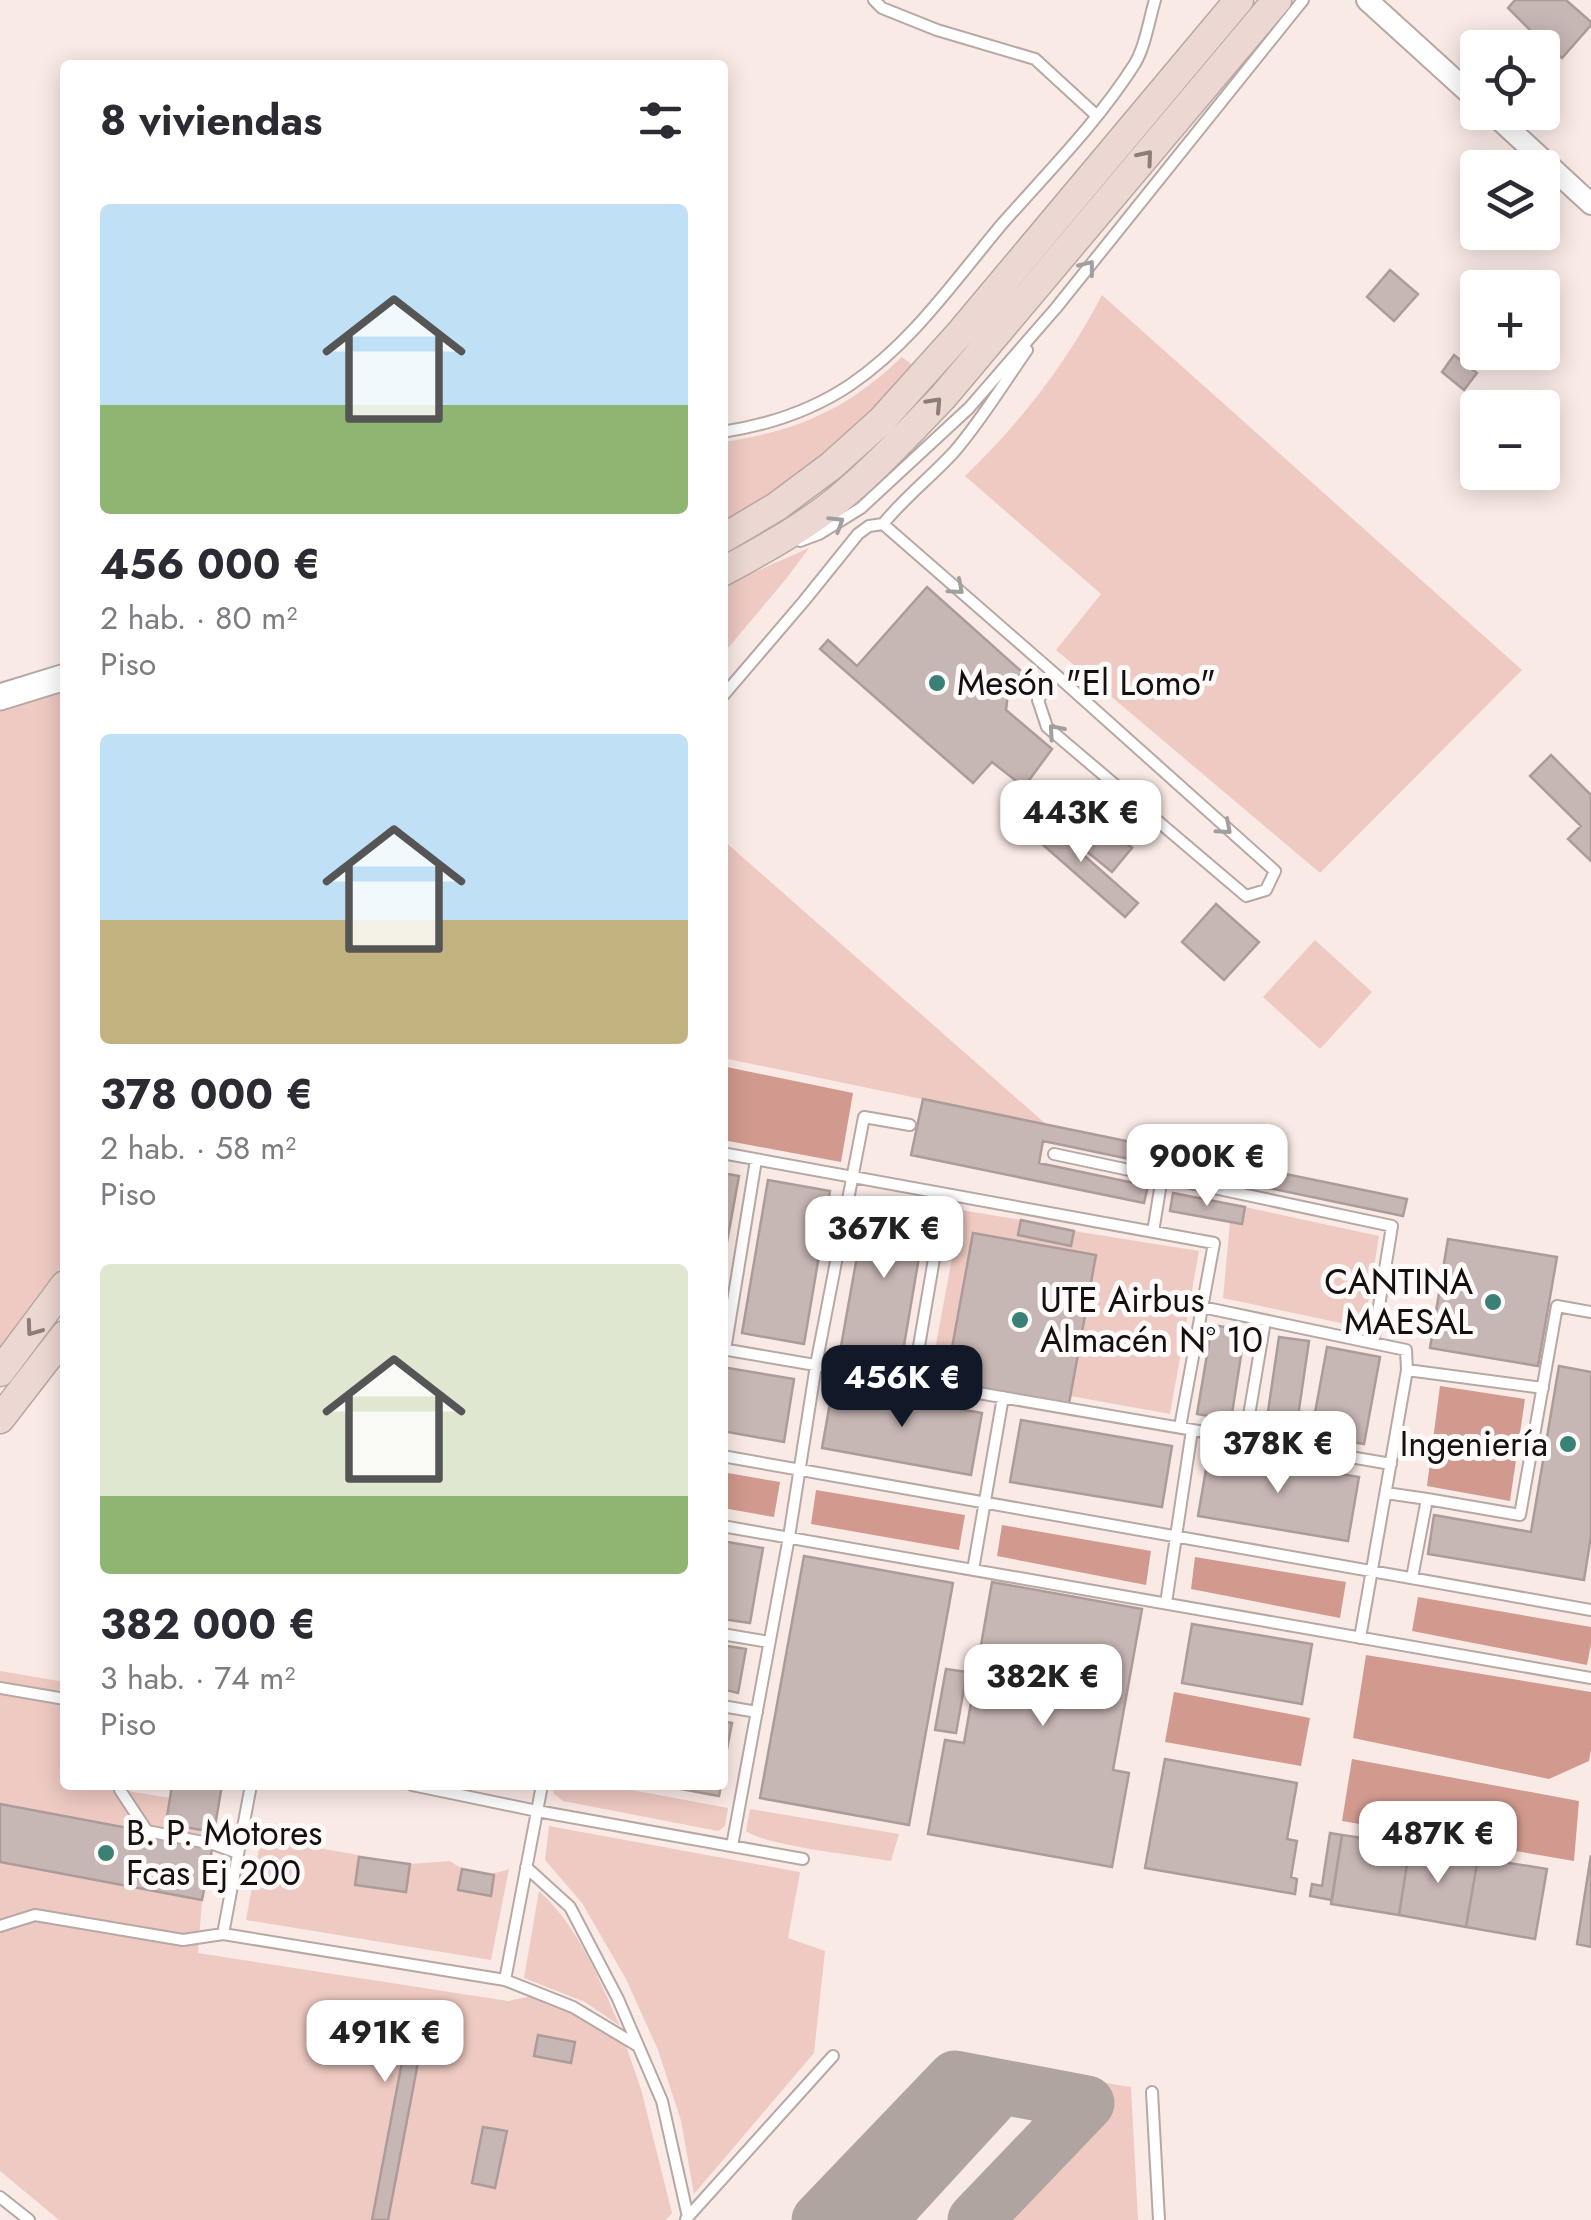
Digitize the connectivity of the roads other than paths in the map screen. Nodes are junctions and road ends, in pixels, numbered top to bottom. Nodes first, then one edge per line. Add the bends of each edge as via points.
1 (874, 0) edge
2 (1155, 0) edge
3 (1239, 0) edge
4 (1277, 0) edge
5 (1303, 0) edge
6 (1368, 0) edge
7 (1460, 84) edge
8 (1096, 115) junction
9 (1510, 130) edge
10 (1591, 204) edge
11 (1056, 308) junction
12 (728, 431) edge
13 (883, 524) junction
14 (728, 535) edge
15 (735, 566) edge
16 (1055, 674) junction
17 (60, 679) edge
18 (728, 690) edge
19 (0, 698) edge
20 (910, 1125) dead end
21 (728, 1154) edge
22 (1054, 1154) dead end
23 (756, 1160) junction
24 (1162, 1177) junction
25 (852, 1178) junction
26 (945, 1195) junction
27 (1153, 1232) junction
28 (60, 1292) edge
29 (1202, 1307) junction
30 (1591, 1312) edge
31 (1264, 1320) junction
32 (728, 1325) edge
33 (60, 1340) edge
34 (1373, 1343) junction
35 (728, 1350) edge
36 (816, 1365) junction
37 (1407, 1370) junction
38 (0, 1372) edge
39 (913, 1381) junction
40 (1543, 1388) junction
41 (1003, 1397) junction
42 (0, 1418) edge
43 (1186, 1428) junction
44 (1245, 1438) junction
45 (728, 1457) edge
46 (1391, 1464) junction
47 (799, 1470) junction
48 (1386, 1493) junction
49 (1427, 1499) junction
50 (986, 1503) junction
51 (728, 1527) edge
52 (1176, 1536) junction
53 (789, 1537) junction
54 (973, 1570) junction
55 (1373, 1571) junction
56 (1412, 1578) junction
57 (1166, 1604) junction
58 (1591, 1610) edge
59 (728, 1635) edge
60 (1360, 1638) junction
61 (768, 1642) junction
62 (1591, 1678) edge
63 (0, 1688) edge
64 (60, 1698) edge
65 (728, 1707) edge
66 (756, 1712) junction
67 (120, 1790) dead end
68 (250, 1790) edge
69 (436, 1790) edge
70 (541, 1790) edge
71 (537, 1811) junction
72 (732, 1846) junction
73 (238, 1853) junction
74 (803, 1858) dead end
75 (526, 1868) junction
76 (0, 1926) edge
77 (223, 1934) junction
78 (505, 1980) junction
79 (638, 2046) junction
80 (832, 2056) dead end
81 (1152, 2092) dead end
82 (0, 2197) edge
83 (686, 2218) edge
84 (29, 2220) edge
85 (1160, 2220) edge

1 - 8 lane via 937,30 1035,59
2 - 8 lane via 1136,62
3 - 14 main road via 882,421 832,466
15 -> 4 main road via 846,494 900,442
11 -> 5 lane
6 - 7 street
8 - 12 lane via 880,363 804,411
9 - 10 street
11 - 13 lane via 954,452
15 -> 11 lane via 819,534 861,508 969,408
13 -> 16 lane
13 - 18 lane via 858,534
16 -> 16 lane via 1275,871 1266,890 1246,896 1047,727 1038,700
17 - 19 street
20 - 25 lane via 864,1116
21 - 23 lane
22 - 24 lane
23 - 25 lane
23 - 32 lane
24 - 27 lane
24 - 34 lane via 1392,1226
25 - 26 lane
25 - 36 lane
26 - 27 lane
26 - 39 lane
27 - 29 lane via 1214,1243
28 -> 38 main road
29 - 31 lane
29 - 43 lane
30 - 40 lane via 1558,1306
31 - 34 lane
31 - 44 lane
33 - 42 main road
34 - 37 lane via 1406,1350
35 - 36 lane
36 - 39 lane
36 - 47 lane
37 - 40 lane
37 - 46 lane
39 - 41 lane
40 - 49 lane via 1520,1514
41 - 43 lane
41 - 50 lane
43 - 44 lane
43 - 52 lane
44 - 46 lane
45 - 47 lane
46 - 48 lane
47 - 50 lane
47 - 53 lane
48 - 49 lane
48 - 55 lane
49 - 56 lane
50 - 52 lane
50 - 54 lane
51 - 53 lane
52 - 55 lane
52 - 57 lane
53 - 54 lane
53 - 61 lane
54 - 57 lane
55 - 56 lane
55 - 60 lane
56 - 58 lane
57 - 60 lane
59 - 61 lane
60 - 62 lane
61 - 66 lane
63 - 64 lane
65 - 66 lane
66 - 72 lane
67 - 73 lane via 147,1831
68 - 73 lane
69 - 71 lane
70 - 71 lane
71 - 72 lane
71 - 75 lane
72 - 74 lane
73 - 77 lane
75 - 78 lane
75 - 79 lane via 570,1907
76 - 77 lane via 35,1916 183,1940
77 - 78 lane
78 - 79 lane via 574,2006
79 - 83 lane via 662,2101
80 - 83 lane
81 - 85 lane
82 - 84 lane

